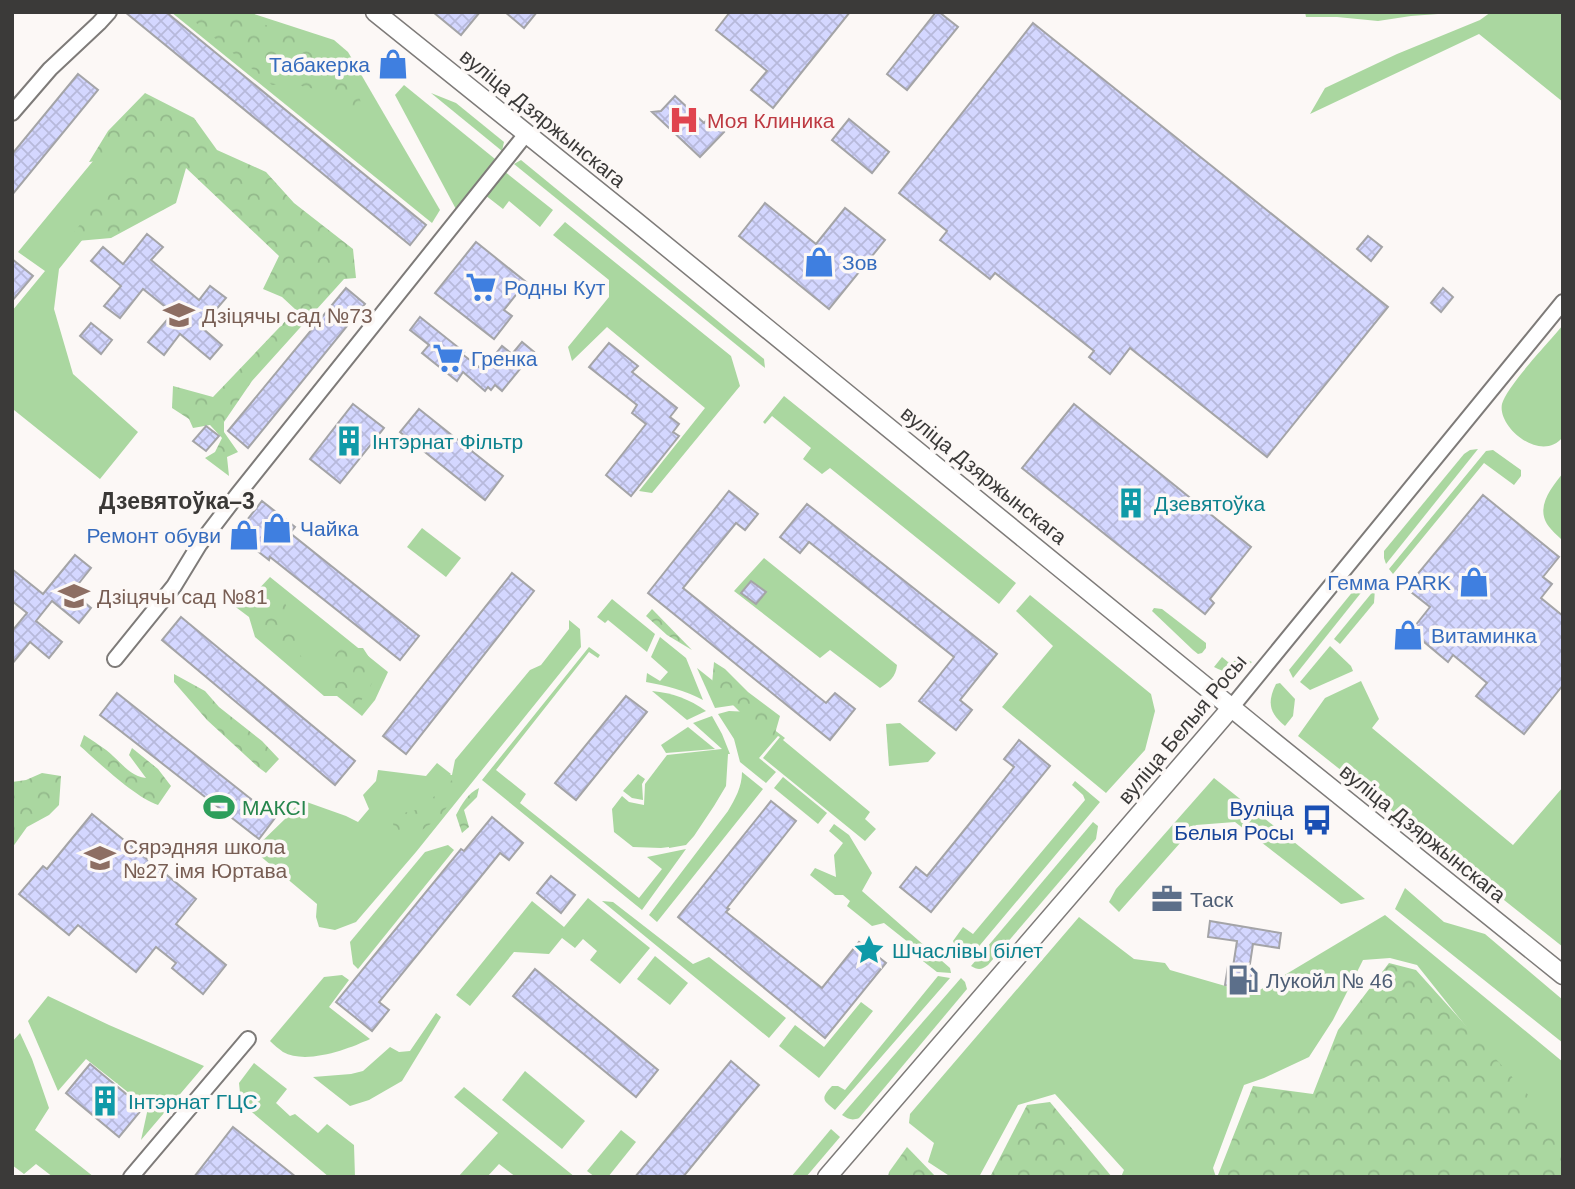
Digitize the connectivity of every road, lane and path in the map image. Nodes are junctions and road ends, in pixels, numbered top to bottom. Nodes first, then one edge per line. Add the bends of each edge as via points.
1 (109, 12) edge
2 (375, 12) edge
3 (12, 113) edge
4 (526, 134) junction
5 (1563, 302) edge
6 (115, 659) dead end
7 (1231, 708) junction
8 (1563, 975) edge
9 (248, 1039) dead end
10 (131, 1177) edge
11 (827, 1177) edge

1 - 3 street
2 - 4 main road, вуліца Дзяржынскага
4 - 6 street via 238,494
4 - 7 main road, вуліца Дзяржынскага
5 - 7 street, вуліца Белыя Росы
7 - 8 main road, вуліца Дзяржынскага
7 - 11 main road, вуліца Белыя Росы
9 - 10 street

